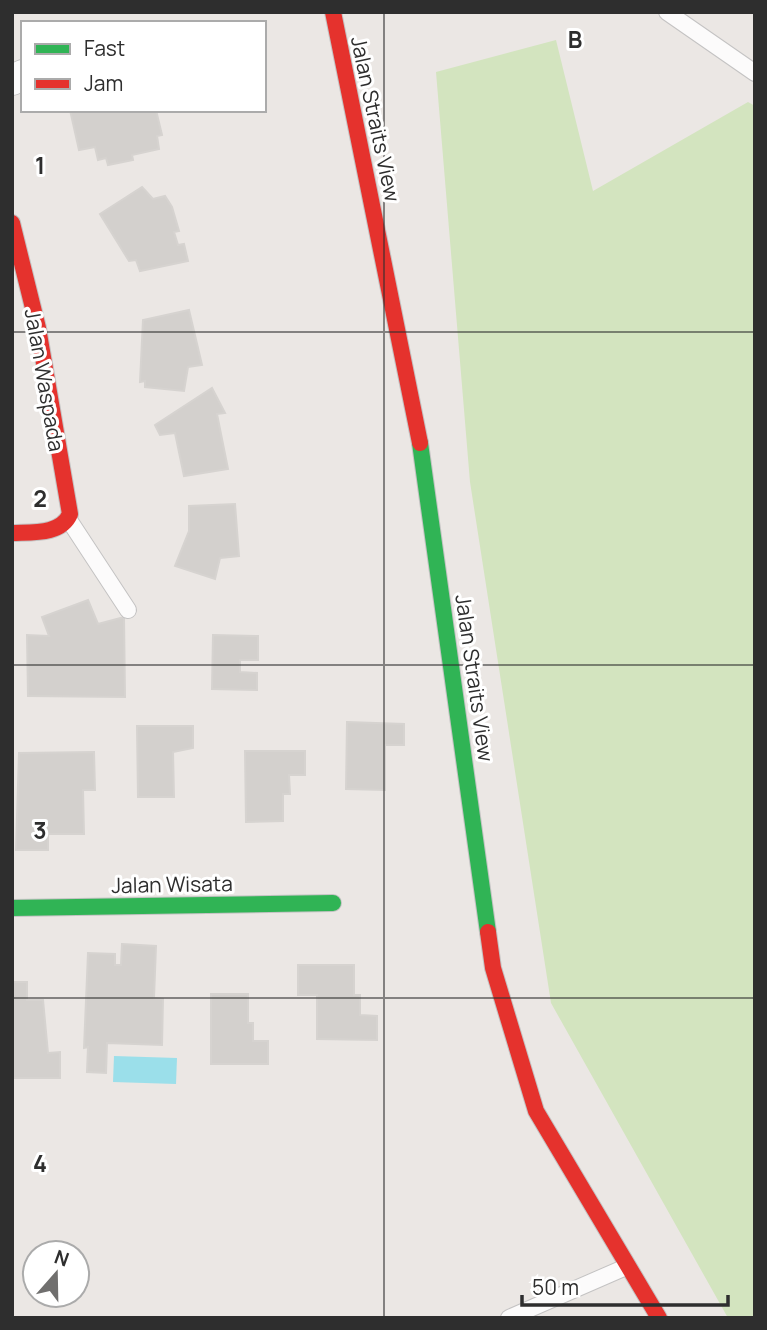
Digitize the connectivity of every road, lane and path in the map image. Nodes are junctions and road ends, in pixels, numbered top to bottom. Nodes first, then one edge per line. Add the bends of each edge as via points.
1 (333, 12) edge
2 (667, 12) edge
3 (755, 73) edge
4 (12, 223) edge
5 (69, 520) junction
6 (12, 533) edge
7 (128, 610) dead end
8 (333, 903) dead end
9 (12, 908) edge
10 (626, 1267) junction
11 (509, 1318) edge
12 (659, 1318) edge

1 - 10 street, Jalan Straits View via 426,470 493,968 536,1111
2 - 3 lane
4 - 5 street, Jalan Waspada via 38,328
5 - 6 street via 61,527
5 - 7 lane
8 - 9 street, Jalan Wisata
10 - 11 lane
10 - 12 street, Jalan Straits View

